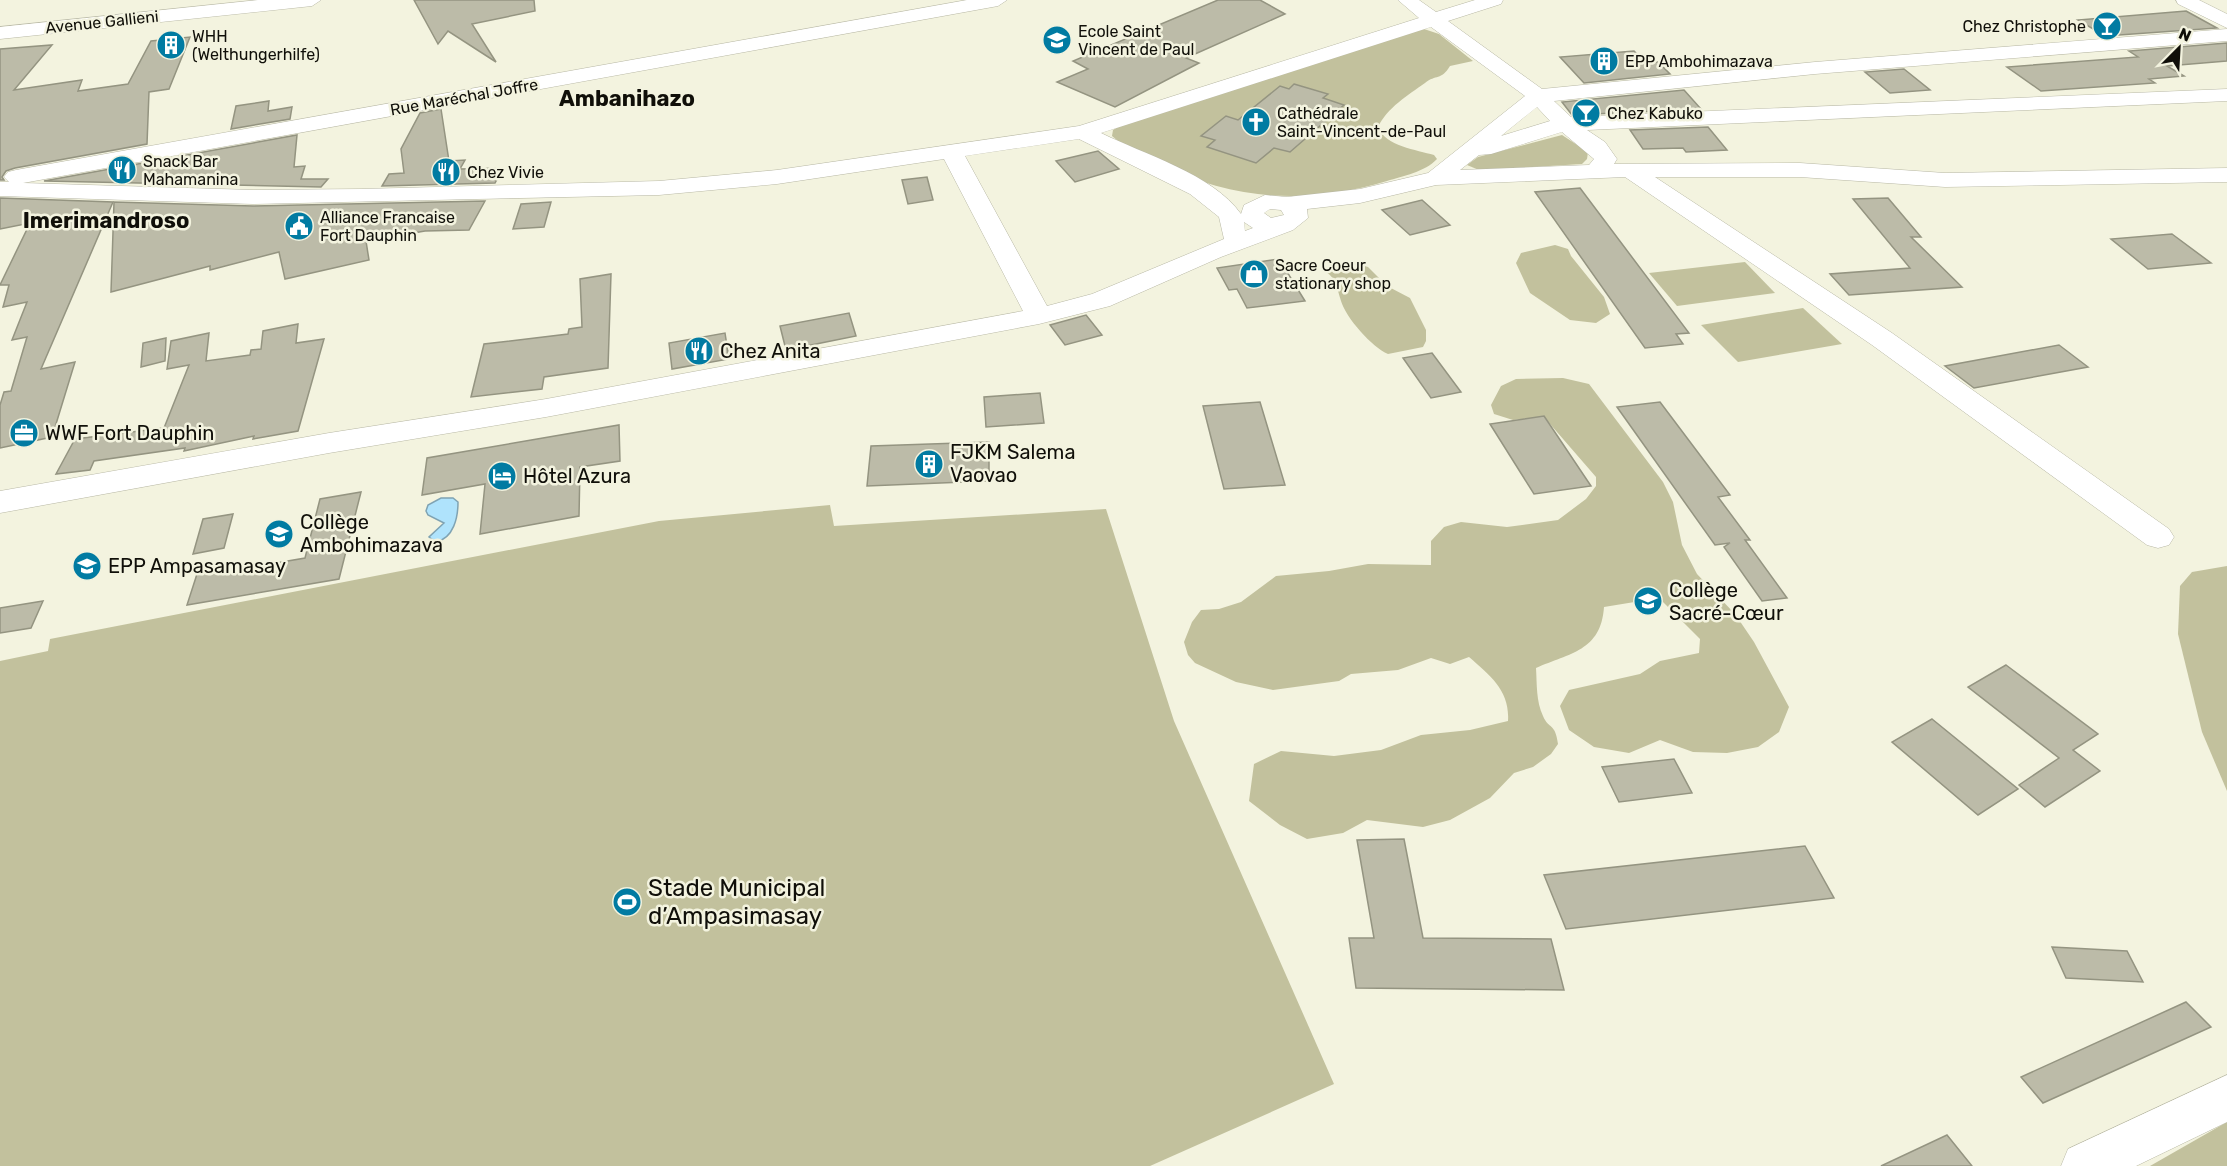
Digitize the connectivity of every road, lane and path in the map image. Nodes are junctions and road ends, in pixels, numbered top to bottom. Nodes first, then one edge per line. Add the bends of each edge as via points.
1 (312, 0) edge
2 (998, 0) edge
3 (1407, 0) edge
4 (1494, 0) edge
5 (2185, 0) edge
6 (1430, 19) junction
7 (2227, 22) edge
8 (0, 33) edge
9 (2227, 35) edge
10 (2227, 95) edge
11 (1538, 96) junction
12 (1565, 124) junction
13 (1082, 132) junction
14 (952, 153) junction
15 (1467, 153) junction
16 (1597, 170) junction
17 (1632, 172) junction
18 (2227, 175) edge
19 (1436, 178) junction
20 (0, 180) edge
21 (1188, 184) junction
22 (0, 189) edge
23 (1217, 204) junction
24 (1274, 213) junction
25 (1222, 243) junction
26 (1040, 316) junction
27 (0, 502) edge
28 (2158, 537) dead end
29 (2227, 1098) edge
30 (2085, 1166) edge

1 - 8 street, Avenue Gallieni
2 - 20 street, Rue Maréchal Joffre
3 - 6 street
4 - 6 street
5 - 7 street
6 - 11 street
6 - 13 street
9 - 11 street via 1815,68
10 - 12 street
11 - 12 street
11 - 15 street
12 - 15 street
12 - 16 street via 1603,153 1606,159
13 - 14 street
13 - 21 street
14 - 22 street via 777,177 659,188 265,197
14 - 26 street
15 - 19 street
16 - 17 street
16 - 19 street
17 - 18 street via 1801,170 1918,179 2020,180
17 - 28 street via 1882,339
19 - 24 street via 1355,200
21 - 23 street
21 - 24 street
23 - 24 street
23 - 25 street via 1232,220
24 - 25 street
25 - 26 street via 1164,275 1101,300
26 - 27 street via 546,408
29 - 30 street

